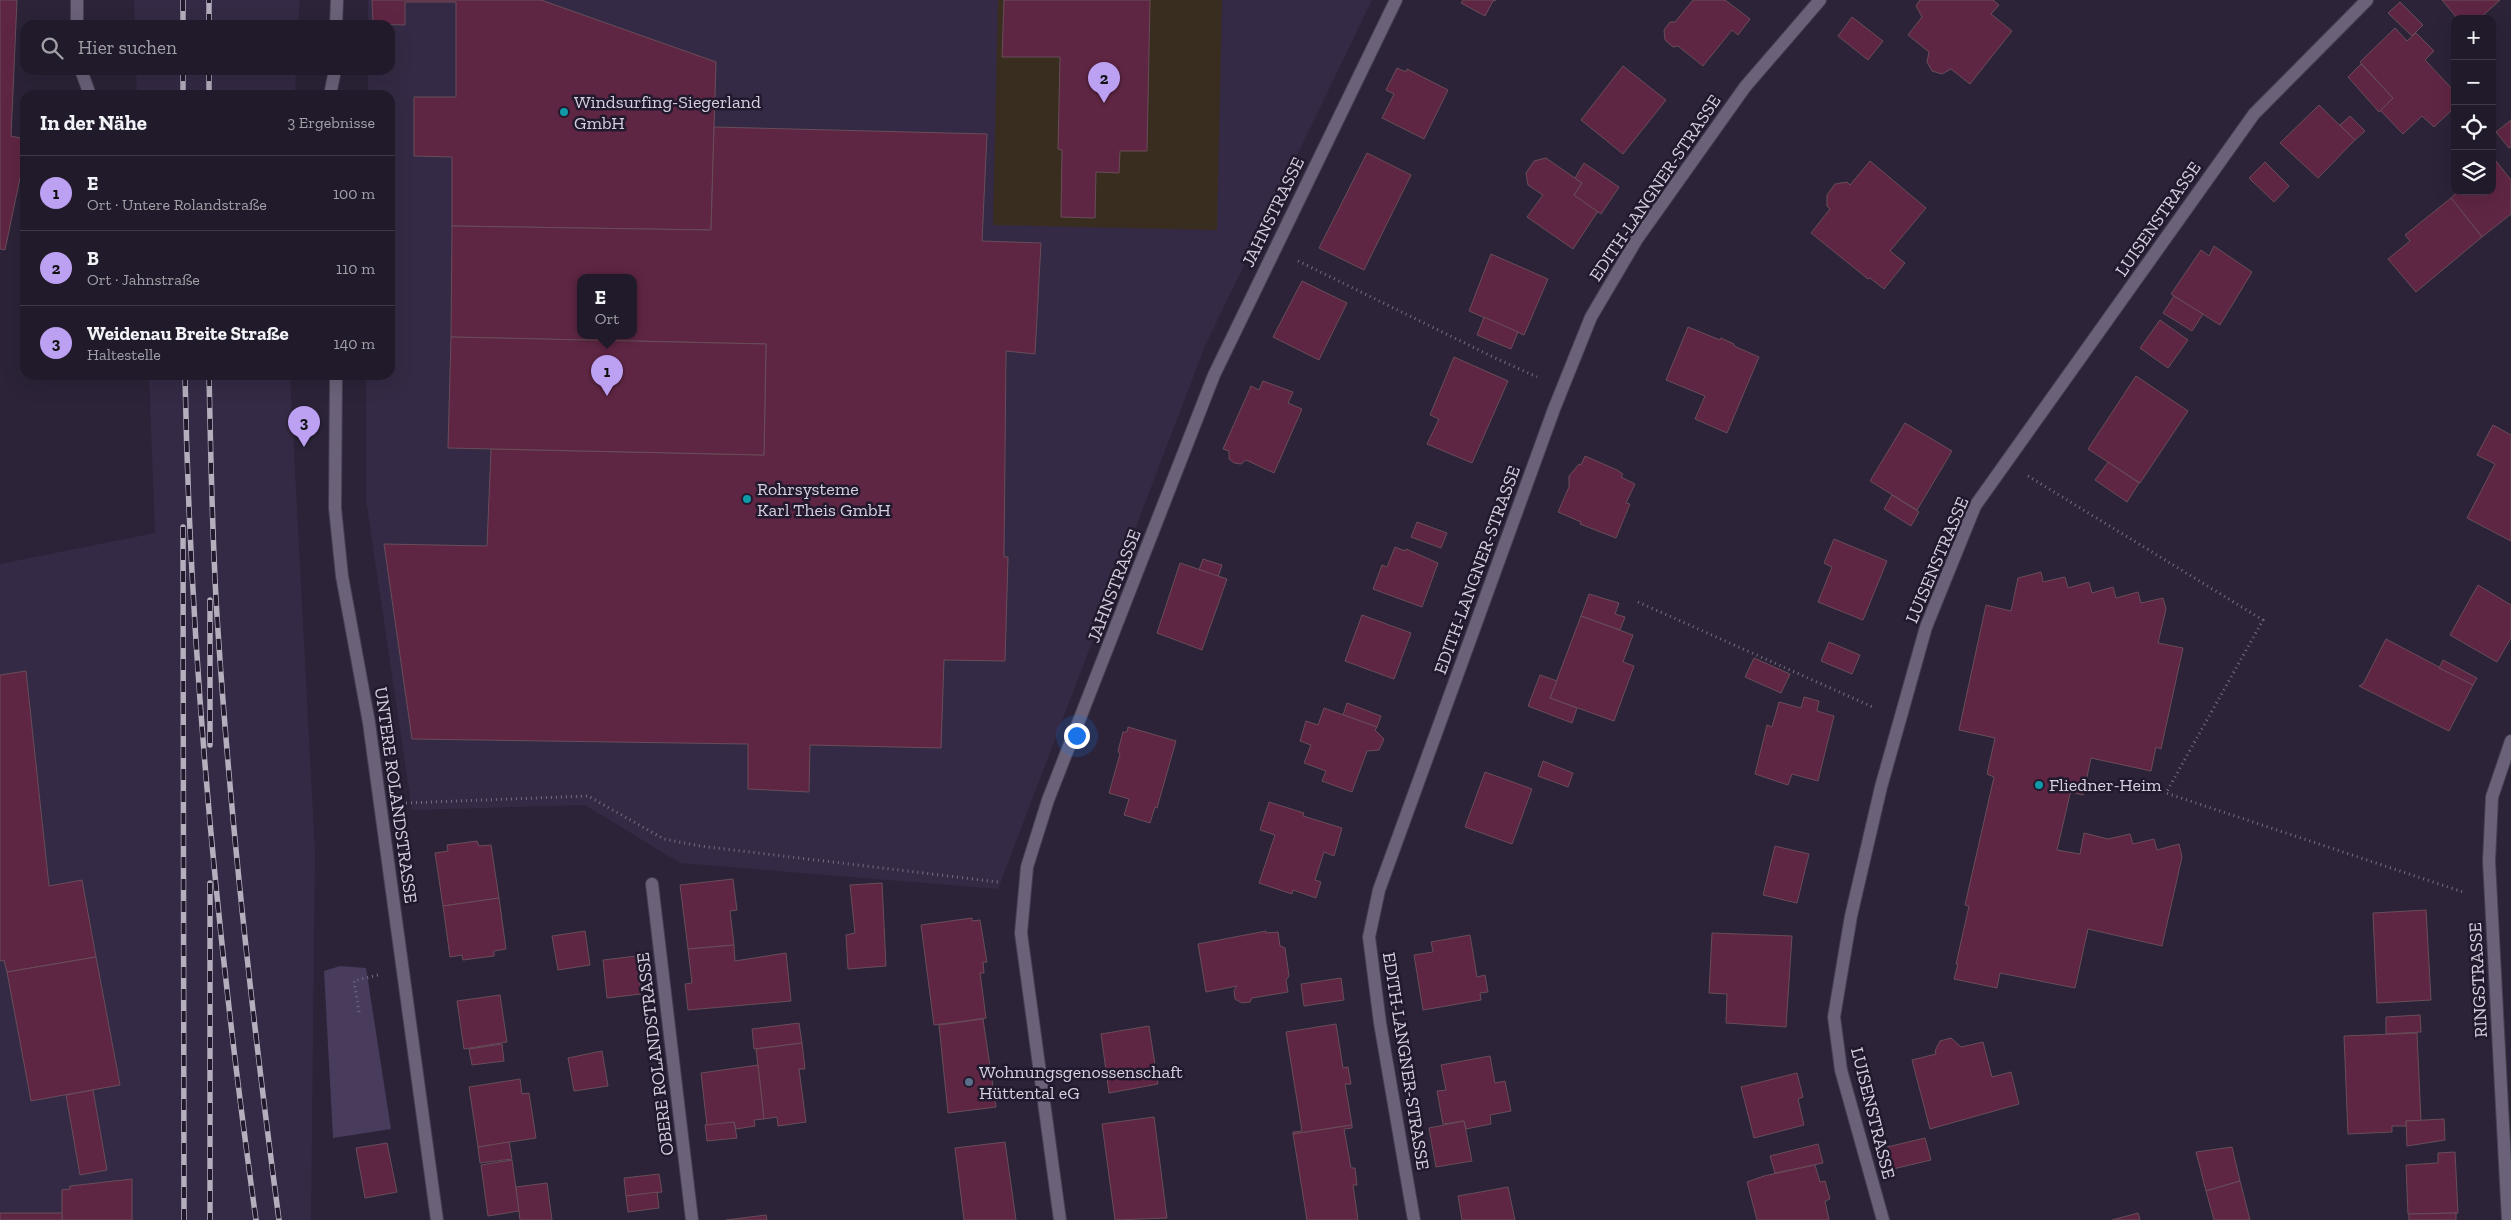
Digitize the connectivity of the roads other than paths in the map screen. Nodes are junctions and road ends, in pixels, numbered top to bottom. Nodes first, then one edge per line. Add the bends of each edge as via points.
1 (77, 0) edge
2 (337, 0) edge
3 (1396, 0) edge
4 (1820, 0) edge
5 (2367, 0) edge
6 (77, 20) edge
7 (336, 20) edge
8 (83, 75) edge
9 (334, 75) edge
10 (88, 90) edge
11 (331, 90) edge
12 (336, 380) edge
13 (2511, 741) edge
14 (652, 884) dead end
15 (437, 1220) edge
16 (692, 1220) edge
17 (1060, 1220) edge
18 (1414, 1220) edge
19 (1883, 1220) edge
20 (2508, 1220) edge

1 - 6 street
2 - 7 street
3 - 17 street, JAHNSTRASSE via 1214,375 1048,800 1027,867 1021,933
4 - 18 street, EDITH-LANGNER-STRASSE via 1745,87 1637,239 1591,317 1379,890 1369,937 1380,1023
5 - 19 street, LUISENSTRASSE via 2254,114 1975,506 1926,627 1881,788 1851,916 1834,1018 1841,1070
8 - 10 street
9 - 11 street
12 - 15 street, UNTERE ROLANDSTRASSE via 335,508 342,576 369,723
13 - 20 street, RINGSTRASSE via 2492,797 2489,861
14 - 16 street, OBERE ROLANDSTRASSE

